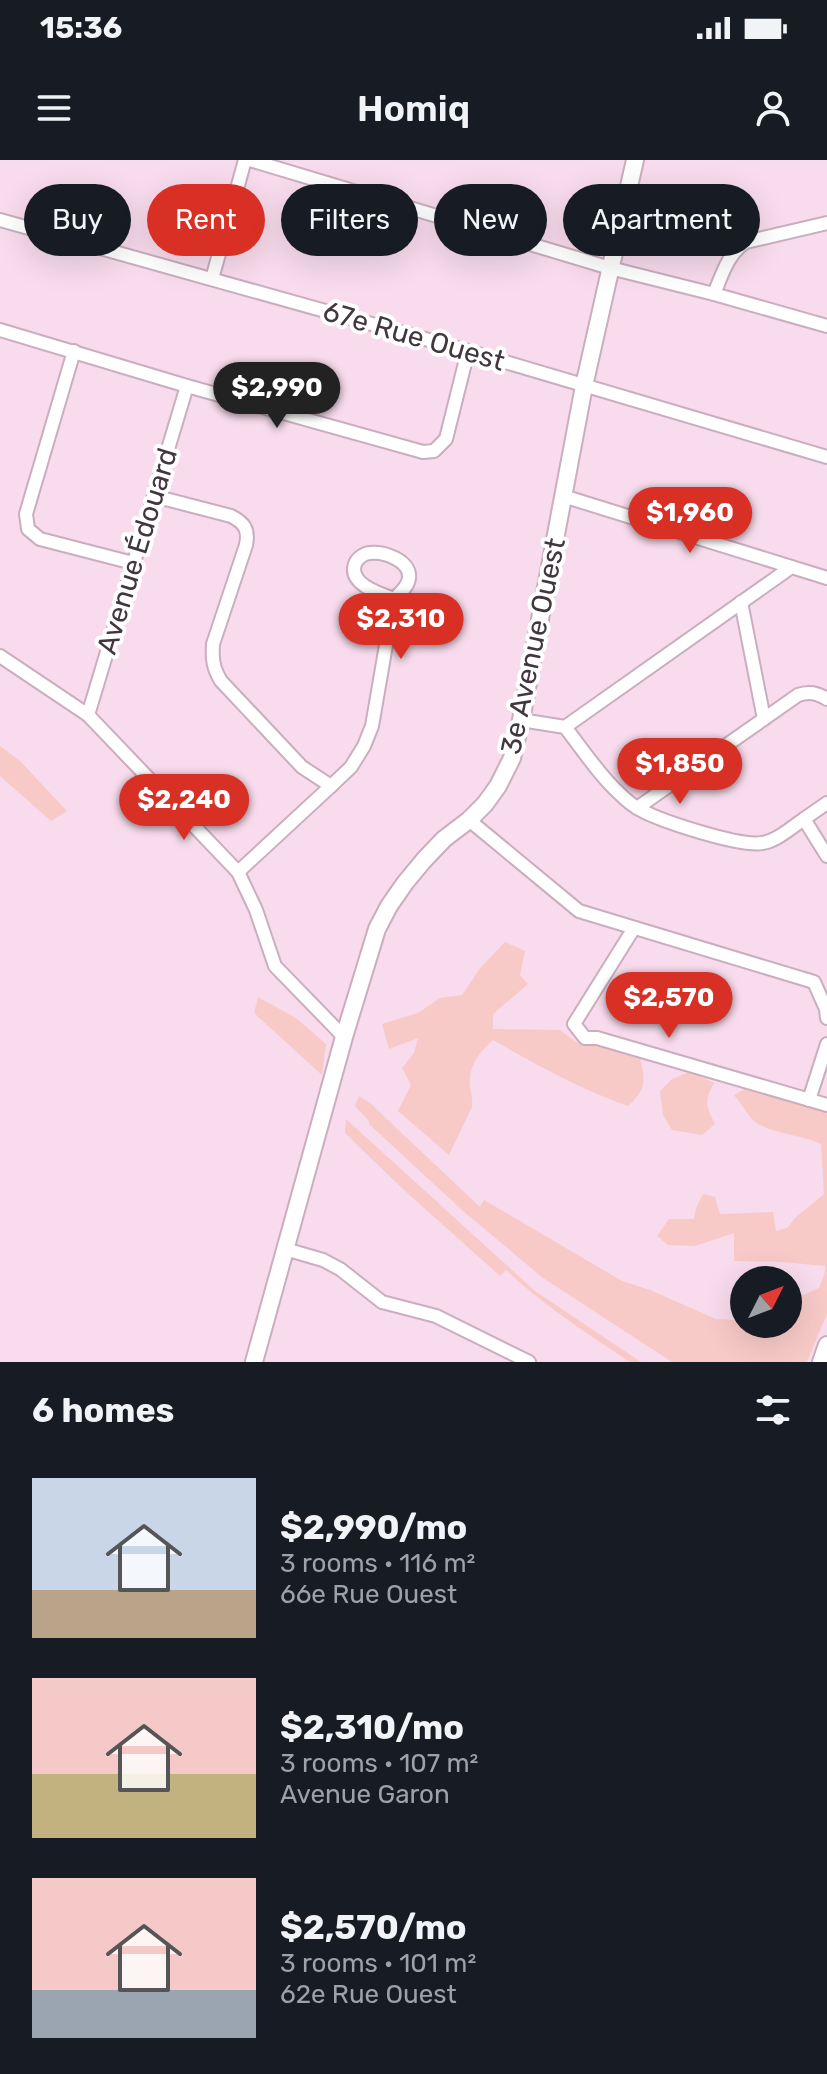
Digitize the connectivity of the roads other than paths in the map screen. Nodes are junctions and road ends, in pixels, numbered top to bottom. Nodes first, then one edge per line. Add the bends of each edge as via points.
1 (248, 160) edge
2 (635, 160) edge
3 (0, 220) edge
4 (827, 223) edge
5 (610, 268) junction
6 (212, 279) junction
7 (714, 294) junction
8 (827, 326) edge
9 (0, 330) edge
10 (74, 351) junction
11 (468, 351) junction
12 (187, 386) junction
13 (584, 386) junction
14 (827, 457) edge
15 (154, 496) junction
16 (563, 496) junction
17 (133, 563) junction
18 (790, 568) junction
19 (827, 578) edge
20 (394, 599) junction
21 (741, 602) junction
22 (0, 656) edge
23 (827, 699) edge
24 (88, 715) junction
25 (764, 719) junction
26 (521, 720) junction
27 (565, 727) junction
28 (331, 786) junction
29 (827, 803) edge
30 (637, 808) junction
31 (804, 819) junction
32 (469, 820) junction
33 (827, 856) edge
34 (238, 872) junction
35 (634, 928) junction
36 (827, 1018) edge
37 (344, 1037) junction
38 (827, 1044) edge
39 (809, 1100) junction
40 (827, 1105) edge
41 (285, 1249) junction
42 (827, 1345) edge
43 (254, 1362) edge
44 (529, 1362) edge
45 (821, 1362) edge

1 - 5 street
1 - 6 street
2 - 5 street, 3e Avenue Ouest
3 - 6 street, 67e Rue Ouest
4 - 7 street via 746,242 731,255
5 - 7 street
5 - 13 street, 3e Avenue Ouest
6 - 11 street, 67e Rue Ouest
7 - 8 street
9 - 10 street
10 - 12 street
10 - 17 street via 26,514 28,529 40,539
11 - 12 street via 446,439 434,451
11 - 13 street, 67e Rue Ouest
12 - 15 street, Avenue Édouard
13 - 14 street, 67e Rue Ouest
13 - 16 street, 3e Avenue Ouest
15 - 17 street, Avenue Édouard
15 - 28 street via 231,516 247,528 213,644 214,669 302,767
16 - 18 street
16 - 26 street, 3e Avenue Ouest
17 - 24 street, Avenue Édouard
18 - 19 street
18 - 21 street
20 - 20 street via 409,579 402,563 382,554 360,557 355,563 358,579
20 - 28 street via 372,726 351,767
21 - 25 street
21 - 27 street
22 - 24 street
23 - 25 street via 806,692
24 - 34 street
25 - 30 street
26 - 27 street
26 - 32 street, 3e Avenue Ouest via 512,758 498,786
27 - 30 street via 619,794
28 - 34 street
29 - 31 street
30 - 31 street via 713,835 761,844
31 - 33 street
32 - 35 street via 579,911
32 - 37 street, 3e Avenue Ouest via 424,860 389,906
34 - 37 street via 275,966
35 - 36 street via 814,982
35 - 39 street via 574,1024 585,1038
37 - 41 street, 3e Avenue Ouest
38 - 39 street
39 - 40 street
41 - 43 street, 3e Avenue Ouest
41 - 44 street via 340,1269 382,1302 436,1316
42 - 45 street

